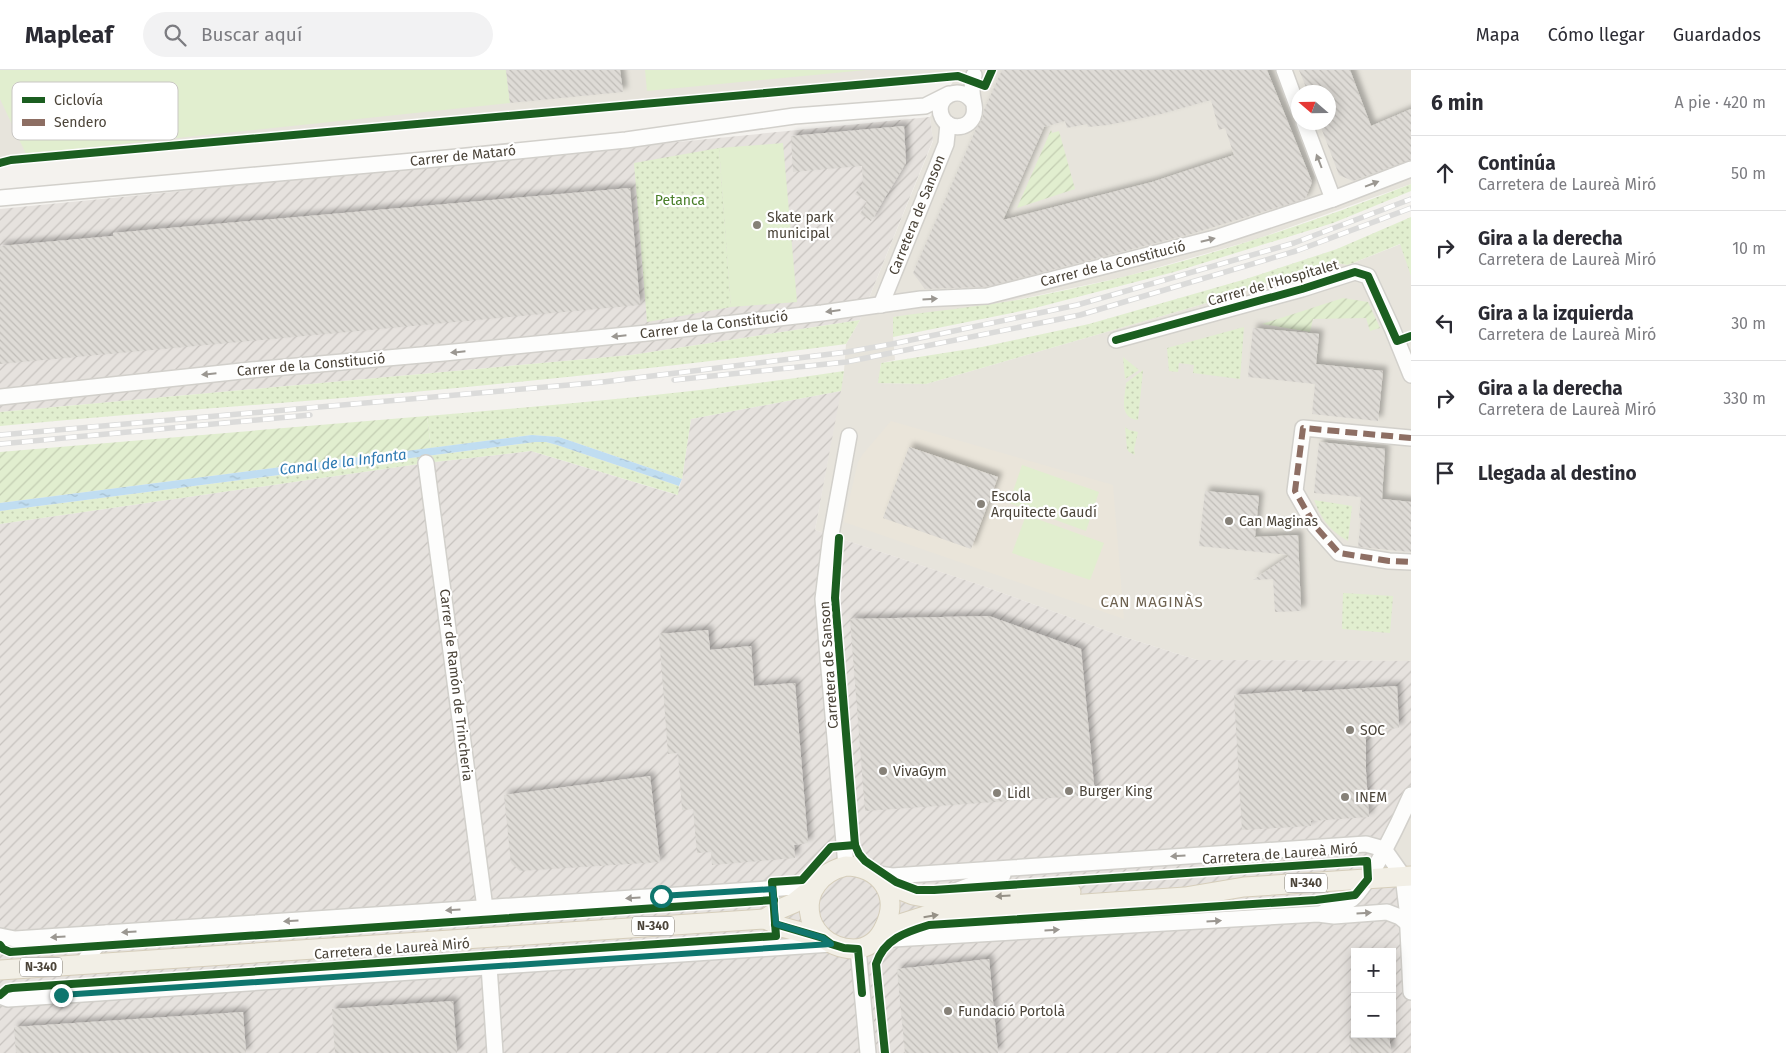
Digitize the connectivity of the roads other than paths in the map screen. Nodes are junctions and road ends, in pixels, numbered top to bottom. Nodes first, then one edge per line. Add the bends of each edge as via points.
1 (1284, 70) edge
2 (975, 73) edge
3 (1291, 89) edge
4 (951, 93) junction
5 (973, 102) junction
6 (925, 106) junction
7 (945, 121) junction
8 (1307, 130) edge
9 (1411, 170) edge
10 (0, 198) edge
11 (1333, 199) junction
12 (881, 305) junction
13 (1404, 339) edge
14 (1116, 340) dead end
15 (1411, 375) edge
16 (0, 397) edge
17 (849, 436) dead end
18 (1411, 438) edge
19 (426, 463) dead end
20 (1411, 562) edge
21 (1411, 795) edge
22 (1384, 849) junction
23 (1056, 865) junction
24 (846, 866) junction
25 (1407, 876) edge
26 (878, 878) junction
27 (1368, 878) junction
28 (817, 883) junction
29 (1244, 887) junction
30 (934, 899) junction
31 (485, 908) junction
32 (1318, 914) junction
33 (765, 919) junction
34 (1407, 923) junction
35 (106, 933) junction
36 (880, 935) junction
37 (0, 936) edge
38 (827, 941) junction
39 (858, 949) junction
40 (81, 965) junction
41 (489, 966) junction
42 (0, 970) edge
43 (1411, 992) edge
44 (3, 999) edge
45 (495, 1053) edge
46 (868, 1053) edge

1 - 3 street
2 - 4 street, Carrer de Mataró
2 - 5 street
4 - 5 street via 962,93
4 - 6 street, Carrer de Mataró
4 - 7 street via 941,105
5 - 7 street via 975,111 969,123 961,127
6 - 7 street
6 - 10 street, Carrer de Mataró via 794,116 626,140 447,158
7 - 12 street, Carretera de Sanson via 946,144
11 -> 8 street
11 -> 9 street, Carrer de la Constitució
12 -> 11 street, Carrer de la Constitució via 921,299 987,296 1215,238
12 -> 16 street, Carrer de la Constitució via 647,333
13 - 14 street, Carrer de l'Hospitalet via 1368,276 1355,272
13 - 15 street, Carrer de l'Hospitalet
17 - 24 street, Carretera de Sanson via 830,535 823,598
18 - 20 street via 1303,428 1295,492 1315,526 1339,553
19 - 31 street, Carrer de Ramón de Trincheria
21 - 22 street
22 -> 23 street, Carretera de Laureà Miró via 1366,844
22 - 25 street
22 - 27 street
23 - 26 street, Carretera de Laureà Miró
23 - 30 street, Carretera de Laureà Miró via 1027,873 990,877
24 - 26 main road, N-340 via 860,868
24 - 28 main road, N-340 via 827,873
25 - 27 main road, Carretera de Laureà Miró / N-340
25 - 34 street
26 - 30 main road, Carretera de Laureà Miró / N-340 via 912,895
26 - 36 main road via 890,898 890,911
27 - 29 main road, Carretera de Laureà Miró / N-340
27 - 32 street via 1353,898
28 -> 31 street
28 - 33 main road, Carretera de Laureà Miró / N-340 via 794,903
28 - 38 main road via 809,904 810,918
29 -> 30 main road, Carretera de Laureà Miró / N-340 via 1186,884
36 -> 29 main road, Carretera de Laureà Miró / N-340 via 928,915 1185,897
31 -> 35 street
32 -> 34 street via 1387,912
36 -> 32 street
33 - 38 main road, Carretera de Laureà Miró / N-340
33 - 40 main road, Carretera de Laureà Miró / N-340
34 - 43 street
35 -> 37 street via 15,940
35 - 40 street
36 - 39 main road, N-340
38 - 39 main road, N-340 via 844,948
38 - 41 street, Carretera de Laureà Miró
39 - 46 street
40 - 42 main road, Carretera de Laureà Miró / N-340
41 - 44 street, Carretera de Laureà Miró
41 - 45 street

